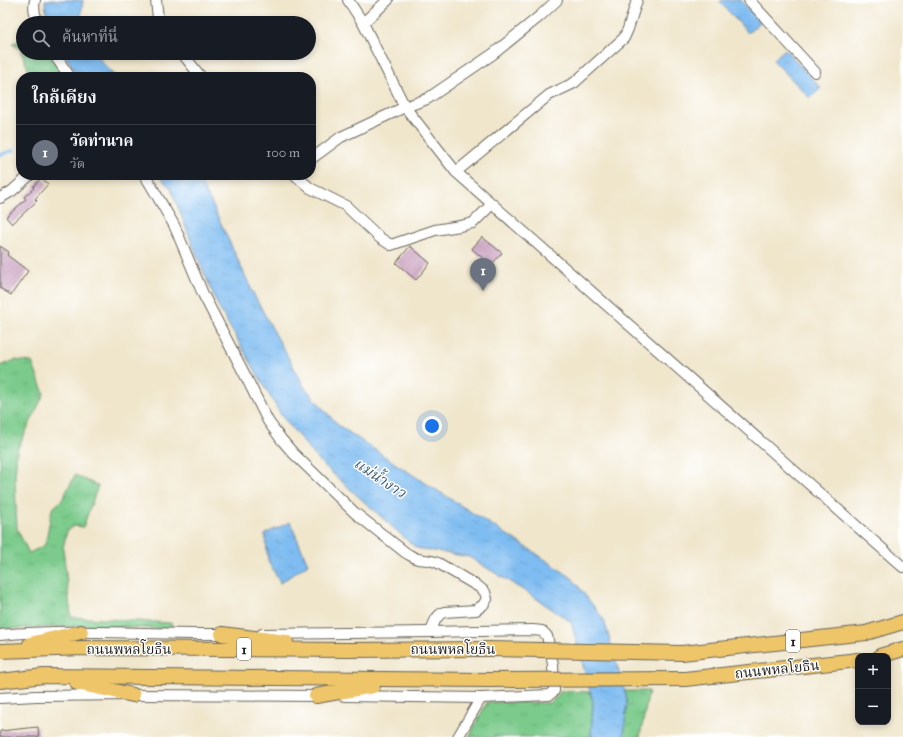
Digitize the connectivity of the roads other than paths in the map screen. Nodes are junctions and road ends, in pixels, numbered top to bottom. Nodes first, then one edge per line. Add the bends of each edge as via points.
1 (34, 0) edge
2 (156, 0) edge
3 (348, 0) edge
4 (388, 0) edge
5 (557, 0) edge
6 (637, 0) edge
7 (749, 0) edge
8 (36, 16) edge
9 (158, 16) edge
10 (363, 23) junction
11 (57, 60) edge
12 (188, 60) edge
13 (66, 72) edge
14 (197, 72) edge
15 (815, 72) dead end
16 (405, 107) junction
17 (316, 156) edge
18 (456, 172) junction
19 (24, 180) edge
20 (148, 180) edge
21 (301, 180) edge
22 (0, 198) edge
23 (492, 204) junction
24 (903, 567) edge
25 (903, 622) edge
26 (81, 632) junction
27 (431, 632) junction
28 (222, 634) junction
29 (0, 635) edge
30 (903, 649) edge
31 (348, 650) junction
32 (0, 651) edge
33 (890, 653) edge
34 (855, 660) edge
35 (44, 676) junction
36 (411, 680) junction
37 (0, 681) edge
38 (133, 695) junction
39 (316, 696) junction
40 (0, 698) edge
41 (481, 698) junction
42 (458, 737) edge

1 - 8 street
2 - 9 street
3 - 10 street
4 - 10 street
5 - 16 street via 493,54 427,99
6 - 18 street via 624,38 574,83 549,95
7 - 15 street
10 - 16 street
11 - 13 street
12 - 14 street
16 - 17 street via 341,138
16 - 18 street
18 - 23 street
19 - 22 street
20 - 27 street via 174,225 203,294 268,421 281,439 355,514 406,553 419,559 433,560 485,592 483,605 476,610 440,614
21 - 23 street via 310,188 346,206 391,245 435,230 473,223
23 - 24 street
25 - 31 highway, ถนนพหลโยธิน / 1, bridge via 866,633 682,653 488,649
26 - 28 street
26 - 29 street
26 - 32 highway
27 - 28 street
27 - 41 street via 532,630 547,636 553,664 554,691 549,695
28 - 31 highway
30 - 33 highway
31 - 32 highway, ถนนพหลโยธิน / 1 via 84,648
34 - 36 highway, ถนนพหลโยธิน / 1, bridge via 685,679
35 - 36 highway, ถนนพหลโยธิน / 1
35 - 37 highway, ถนนพหลโยธิน / 1
35 - 38 highway
36 - 39 highway
38 - 39 street
38 - 40 street
39 - 41 street
41 - 42 street

